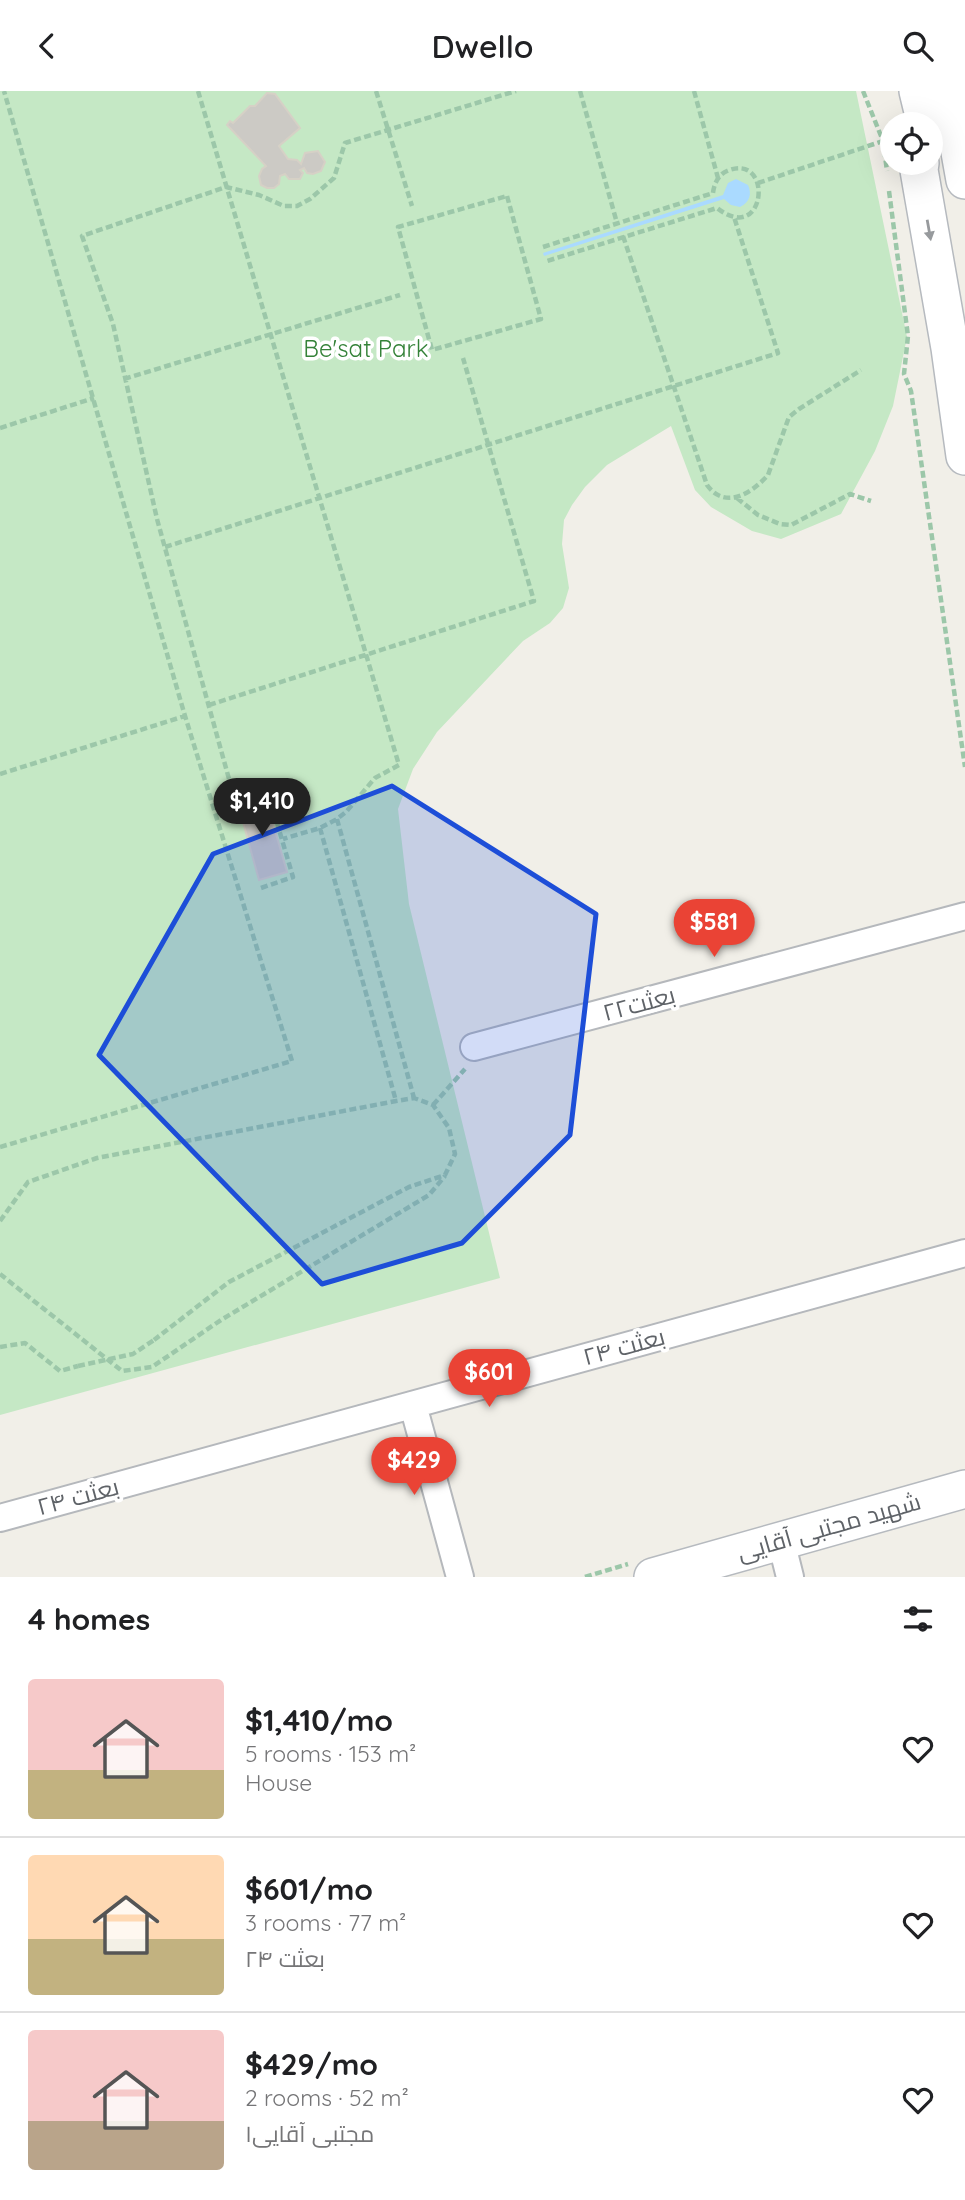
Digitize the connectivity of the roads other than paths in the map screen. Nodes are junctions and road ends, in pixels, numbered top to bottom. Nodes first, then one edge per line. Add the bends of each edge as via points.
1 (918, 91) edge
2 (949, 91) edge
3 (923, 112) edge
4 (920, 175) edge
5 (965, 180) edge
6 (965, 456) edge
7 (965, 916) edge
8 (474, 1047) road end
9 (965, 1253) edge
10 (413, 1405) junction
11 (965, 1489) edge
12 (0, 1518) edge
13 (781, 1541) junction
14 (460, 1577) edge
15 (653, 1577) edge
16 (790, 1577) edge

1 - 3 main road
2 - 5 main road
4 -> 6 main road
7 - 8 street, بعثت۲۲
9 - 10 street, بعثت ۲۴
10 - 12 street, بعثت ۲۴
10 - 14 street
11 - 13 main road, شهید مجتبی آقایی
13 - 15 main road, شهید مجتبی آقایی
13 - 16 street

